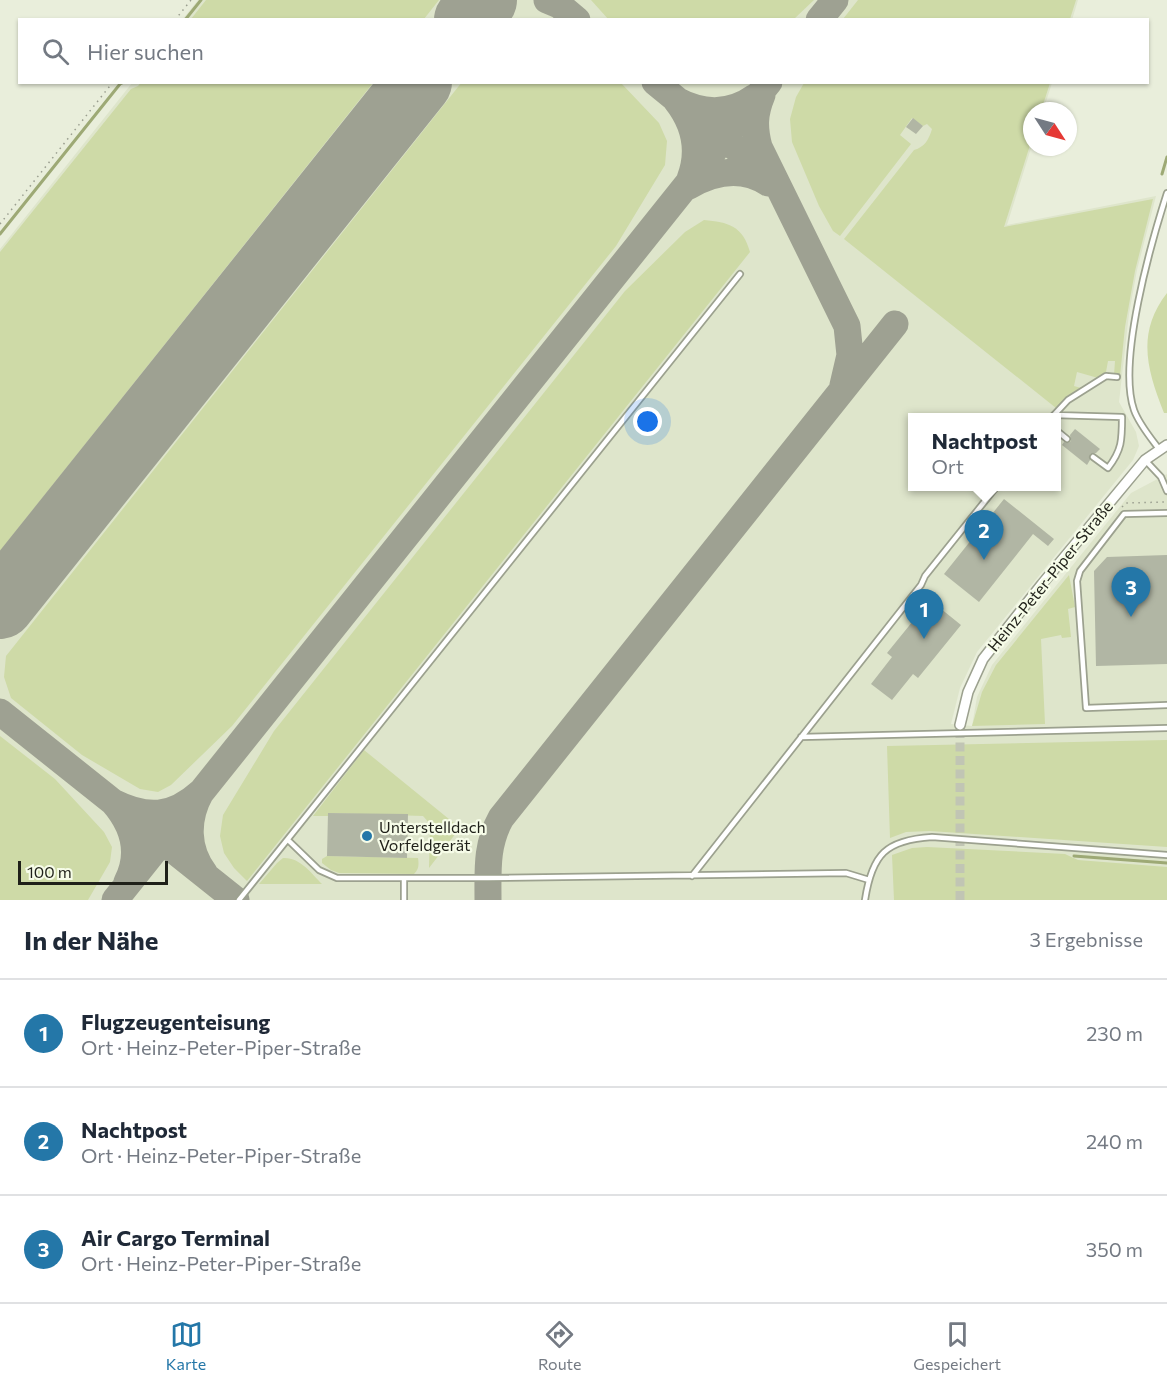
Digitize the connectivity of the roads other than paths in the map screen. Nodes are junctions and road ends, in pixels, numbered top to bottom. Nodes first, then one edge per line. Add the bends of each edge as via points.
1 (1167, 193) edge
2 (740, 274) dead end
3 (1117, 377) dead end
4 (1056, 413) edge
5 (1061, 416) edge
6 (1061, 434) edge
7 (1067, 439) dead end
8 (1163, 447) edge
9 (1093, 457) dead end
10 (1145, 460) junction
11 (993, 491) edge
12 (1167, 491) edge
13 (1167, 513) edge
14 (1167, 705) edge
15 (960, 725) tunnel mouth
16 (1167, 728) edge
17 (801, 737) junction
18 (288, 840) junction
19 (1167, 855) edge
20 (692, 876) junction
21 (404, 878) junction
22 (869, 880) junction
23 (239, 900) edge
24 (404, 900) edge
25 (865, 900) edge

1 - 8 lane via 1145,270 1129,365 1134,410
2 - 18 lane
3 - 4 lane via 1106,376 1068,400
5 - 9 lane via 1122,417 1122,442 1117,456 1108,468
6 - 7 lane
8 - 10 street, Heinz-Peter-Piper-Straße
10 - 12 lane via 1161,477
10 - 15 street, Heinz-Peter-Piper-Straße via 983,659 968,692
11 - 17 lane
13 - 14 lane via 1124,514 1080,571 1077,581 1086,708
16 - 17 lane
17 - 20 lane
18 - 21 lane via 331,877
18 - 23 lane
19 - 22 lane via 932,837 890,846
20 - 21 lane
20 - 22 lane via 846,873
21 - 24 lane
22 - 25 lane

